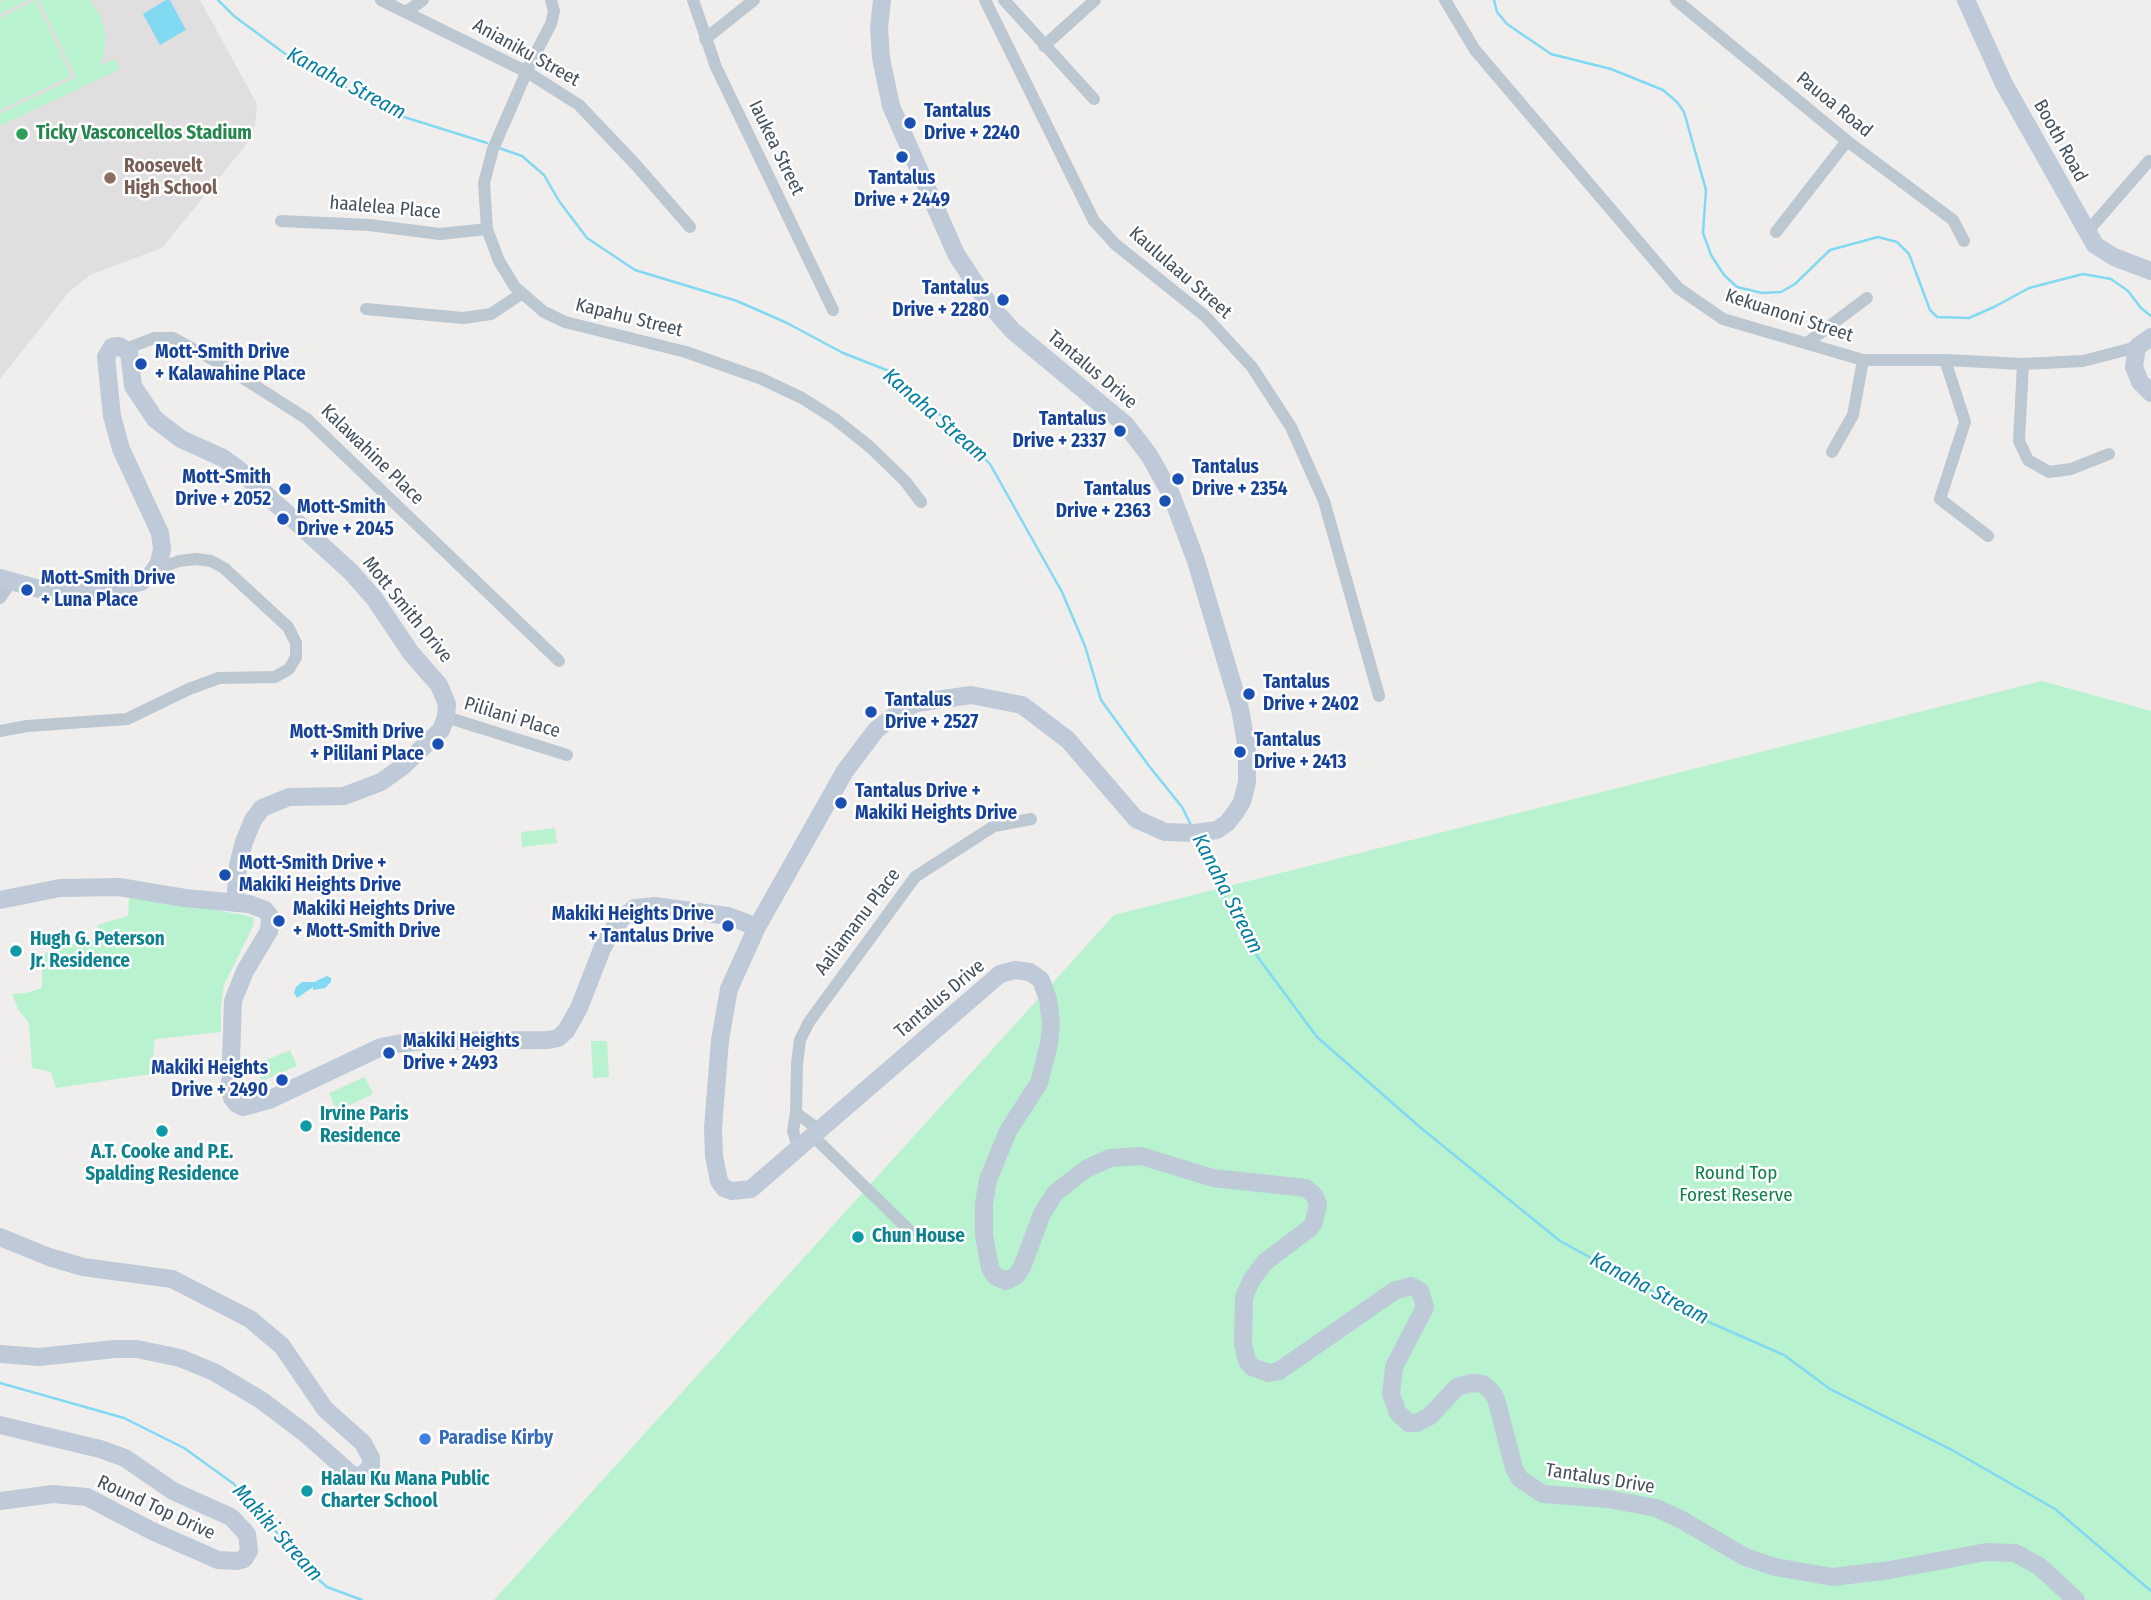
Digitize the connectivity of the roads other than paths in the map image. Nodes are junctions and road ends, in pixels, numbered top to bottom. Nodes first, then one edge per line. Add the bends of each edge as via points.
1 (381, 0) edge
2 (423, 0) edge
3 (551, 0) edge
4 (693, 0) edge
5 (754, 0) edge
6 (882, 0) edge
7 (985, 0) edge
8 (1004, 0) edge
9 (1095, 0) edge
10 (1445, 0) edge
11 (1676, 0) edge
12 (1966, 0) edge
13 (406, 12) junction
14 (705, 39) junction
15 (1044, 46) junction
16 (527, 72) junction
17 (1094, 99) dead end
18 (1847, 141) junction
19 (2148, 161) dead end
20 (281, 220) dead end
21 (691, 227) dead end
22 (487, 229) junction
23 (1776, 232) dead end
24 (2087, 232) junction
25 (1964, 240) dead end
26 (2151, 271) edge
27 (521, 293) junction
28 (1867, 298) dead end
29 (366, 309) dead end
30 (833, 310) dead end
31 (2144, 342) edge
32 (1807, 343) junction
33 (126, 349) junction
34 (1863, 360) junction
35 (1945, 360) junction
36 (2023, 363) junction
37 (2151, 393) edge
38 (1832, 452) dead end
39 (2109, 454) dead end
40 (921, 502) dead end
41 (1987, 536) dead end
42 (155, 570) junction
43 (5, 580) edge
44 (0, 598) edge
45 (559, 661) dead end
46 (1379, 696) dead end
47 (446, 717) junction
48 (0, 732) edge
49 (567, 755) dead end
50 (1031, 818) dead end
51 (0, 900) edge
52 (235, 903) junction
53 (757, 927) junction
54 (796, 1113) junction
55 (817, 1134) junction
56 (799, 1150) junction
57 (910, 1231) dead end
58 (0, 1237) edge
59 (0, 1354) edge
60 (0, 1425) edge
61 (0, 1501) edge
62 (2076, 1600) edge

1 - 13 street, Anianiku Street
2 - 13 street
3 - 16 street, Kapahu Street via 553,19
4 - 14 street, Iaukea Street
5 - 14 street
6 - 53 street, Tantalus Drive via 881,58 891,106 956,254 1013,331 1136,436 1171,494 1240,709 1247,782 1235,813 1217,830 1165,832 1136,819 1068,740 1022,705 971,695 916,703 876,730 845,771
7 - 46 street, Kaululaau Street via 1094,221 1115,244 1205,316 1252,367 1291,427 1324,501
8 - 15 street
9 - 15 street
10 - 32 street, Kekuanoni Street via 1475,50 1678,288 1723,319
11 - 18 street, Pauoa Road
12 - 24 street, Booth Road via 2004,84
13 - 16 street, Anianiku Street
14 - 30 street, Iaukea Street
15 - 17 street
16 - 21 street, Anianiku Street via 579,104
16 - 22 street, Kapahu Street via 489,159 484,183
18 - 23 street
18 - 25 street, Pauoa Road via 1952,219
19 - 24 street
20 - 22 street, haalelea Place via 440,234
22 - 27 street, Kapahu Street via 499,261
24 - 26 street, Booth Road via 2103,251
27 - 29 street via 491,314 463,318
27 - 40 street, Kapahu Street via 565,322 686,352 802,398 870,447
28 - 32 street
31 - 36 street, Kekuanoni Street via 2083,361
31 - 37 street via 2134,367
32 - 34 street, Kekuanoni Street
33 - 42 street via 112,347 106,357 112,416 123,453 160,533 161,556
33 - 45 street, Kalawahine Place via 154,338 173,338 307,419
33 - 47 street, Mott Smith Drive via 133,386 155,419 181,439 237,467 367,589 439,685 447,704
34 - 35 street, Kekuanoni Street
34 - 38 street via 1853,415
35 - 36 street, Kekuanoni Street
35 - 41 street via 1965,422 1940,499
36 - 39 street via 2019,441 2028,460 2049,472
42 - 43 street via 135,584 93,592 50,592
42 - 48 street via 196,559 224,568 289,627 296,643 296,657 289,669 275,677 219,678 127,719
43 - 44 street
47 - 49 street, Pililani Place
47 - 52 street via 432,740 371,788 344,796 289,797 262,808 244,842
50 - 54 street, Aaliamanu Place via 994,826 915,877 901,894 800,1040
51 - 52 street via 99,886
52 - 53 street via 258,906 270,916 266,938 244,971 233,1001 230,1089 232,1098 243,1107 269,1100 381,1047 425,1041 558,1038 570,1026 610,934 635,908 655,906 728,916
53 - 56 street, Tantalus Drive via 729,989 723,1015 713,1128 719,1181 732,1191 751,1189
54 - 55 street
54 - 56 street, Aaliamanu Place via 793,1131
55 - 56 street, Tantalus Drive
55 - 57 street
55 - 62 street, Tantalus Drive via 1000,974 1030,972 1041,980 1048,999 1049,1044 1040,1083 1008,1131 988,1180 984,1236 995,1276 1006,1281 1017,1275 1055,1193 1086,1169 1110,1158 1141,1156 1213,1178 1306,1188 1318,1204 1314,1222 1265,1262 1244,1297 1243,1344 1252,1367 1279,1371 1394,1291 1411,1286 1420,1291 1424,1307 1394,1367 1391,1394 1398,1413 1409,1423 1417,1423 1457,1387 1483,1384 1496,1399 1514,1468 1520,1479 1543,1494 1656,1508 1745,1557 1833,1577 1986,1552 2015,1553 2039,1566
58 - 59 street via 83,1267 172,1279 250,1319 282,1346 325,1409 363,1443 371,1467 366,1474 352,1475 261,1400 180,1358 137,1349 39,1357
60 - 61 street, Round Top Drive via 125,1458 173,1492 231,1517 247,1534 249,1551 244,1559 218,1560 87,1497 52,1494

